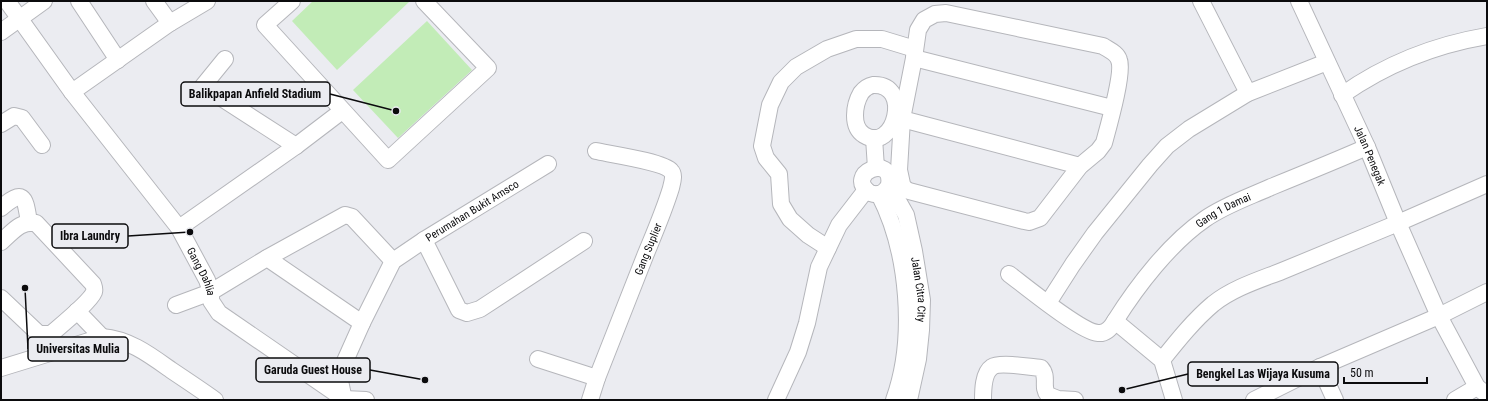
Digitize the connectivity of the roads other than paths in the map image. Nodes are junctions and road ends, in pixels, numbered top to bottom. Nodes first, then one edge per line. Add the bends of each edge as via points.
1 (7, 1) edge
2 (44, 1) edge
3 (79, 1) edge
4 (154, 1) edge
5 (207, 1) edge
6 (292, 1) edge
7 (424, 1) edge
8 (1202, 1) edge
9 (1299, 1) edge
10 (20, 19) junction
11 (170, 23) junction
12 (1, 32) edge
13 (1487, 36) edge
14 (915, 53) junction
15 (118, 60) junction
16 (225, 60) dead end
17 (1327, 62) junction
18 (72, 92) junction
19 (1248, 93) junction
20 (1342, 95) junction
21 (1112, 108) junction
22 (342, 111) junction
23 (902, 119) junction
24 (1, 124) edge
25 (874, 138) dead end
26 (42, 145) dead end
27 (296, 146) junction
28 (1367, 147) junction
29 (596, 151) dead end
30 (548, 164) dead end
31 (1080, 166) junction
32 (876, 168) junction
33 (1487, 184) edge
34 (878, 190) junction
35 (1, 208) edge
36 (29, 222) junction
37 (1398, 223) junction
38 (179, 228) junction
39 (424, 240) junction
40 (584, 241) dead end
41 (1, 242) edge
42 (828, 248) junction
43 (267, 258) junction
44 (393, 261) junction
45 (1009, 274) dead end
46 (211, 292) junction
47 (1487, 292) edge
48 (1, 298) edge
49 (1048, 303) junction
50 (176, 305) dead end
51 (77, 311) junction
52 (1439, 316) junction
53 (1115, 322) junction
54 (362, 323) junction
55 (102, 337) junction
56 (538, 359) dead end
57 (1162, 360) junction
58 (1320, 367) junction
59 (1, 368) edge
60 (597, 378) junction
61 (1482, 391) edge
62 (344, 399) edge
63 (215, 400) edge
64 (366, 400) edge
65 (590, 400) edge
66 (776, 400) edge
67 (894, 400) edge
68 (909, 400) edge
69 (984, 400) edge
70 (1075, 400) edge
71 (1174, 400) edge
72 (1254, 400) edge
73 (1335, 400) edge
74 (1455, 400) edge

1 - 10 street, Gang Dahlia
2 - 10 street
3 - 15 street
4 - 11 street
5 - 11 street
6 - 22 street via 265,25
7 - 22 street via 488,68 388,160
8 - 19 street
9 - 17 street, Jalan Penegak
10 - 12 street
10 - 18 street, Gang Dahlia
11 - 15 street
13 - 20 street via 1402,60
14 - 21 street
14 - 21 street via 918,30 924,20 946,12 1103,46 1114,52 1119,60 1120,74
14 - 23 street
14 - 42 street via 882,39 856,39 827,49 796,67 781,82 770,105 762,146 766,158 779,174 781,204 790,219
15 - 18 street
16 - 27 street via 198,82
17 - 19 street
17 - 20 street, Jalan Penegak
18 - 38 street, Gang Dahlia
19 - 49 street via 1189,129 1167,146 1095,234
20 - 28 street, Jalan Penegak
21 - 31 street via 1104,143
22 - 27 street
23 - 31 street
23 - 31 street via 899,170 902,184 909,191 1029,222 1040,218
24 - 26 street via 14,116 22,118
25 - 32 street
27 - 38 street
28 - 37 street, Jalan Penegak
28 - 53 street, Gang 1 Damai via 1243,199 1205,219 1186,233 1138,286
29 - 60 street, Gang Suplier via 652,162 664,166 673,173 670,190 656,229
30 - 39 street, Perumahan Bukit Amsco
32 - 34 street, Jalan Citra City via 886,172 890,180
32 - 34 street, Jalan Citra City via 869,170 863,177 863,182
33 - 37 street
34 - 42 street via 840,224
34 - 67 street, Jalan Citra City via 888,212 899,252 907,297 904,352
34 - 68 street, Jalan Citra City via 906,215 922,300 918,359
35 - 36 street via 14,198 24,199
36 - 41 street via 22,224
36 - 51 street via 36,223 93,284 93,294
37 - 52 street, Jalan Penegak
37 - 57 street via 1226,295 1181,336
38 - 46 street, Gang Dahlia
39 - 40 street, Perumahan Bukit Amsco via 459,310 467,313 480,309
39 - 44 street
42 - 66 street via 819,267 798,352
43 - 44 street via 345,216 352,218
43 - 46 street
43 - 54 street
44 - 54 street
45 - 49 street
46 - 50 street
46 - 62 street, Gang Dahlia via 211,301 219,313
47 - 52 street
48 - 51 street via 39,334 51,334
49 - 53 street via 1076,323 1097,333 1108,330
51 - 55 street
52 - 58 street
52 - 61 street, Jalan Penegak
53 - 57 street
54 - 62 street via 341,370 340,381
55 - 59 street
55 - 63 street via 124,341 143,350
56 - 60 street
57 - 71 street
58 - 72 street
58 - 73 street
60 - 65 street, Gang Suplier
61 - 74 street
62 - 64 street
69 - 70 street via 984,382 992,367 1022,365 1043,370 1048,396

